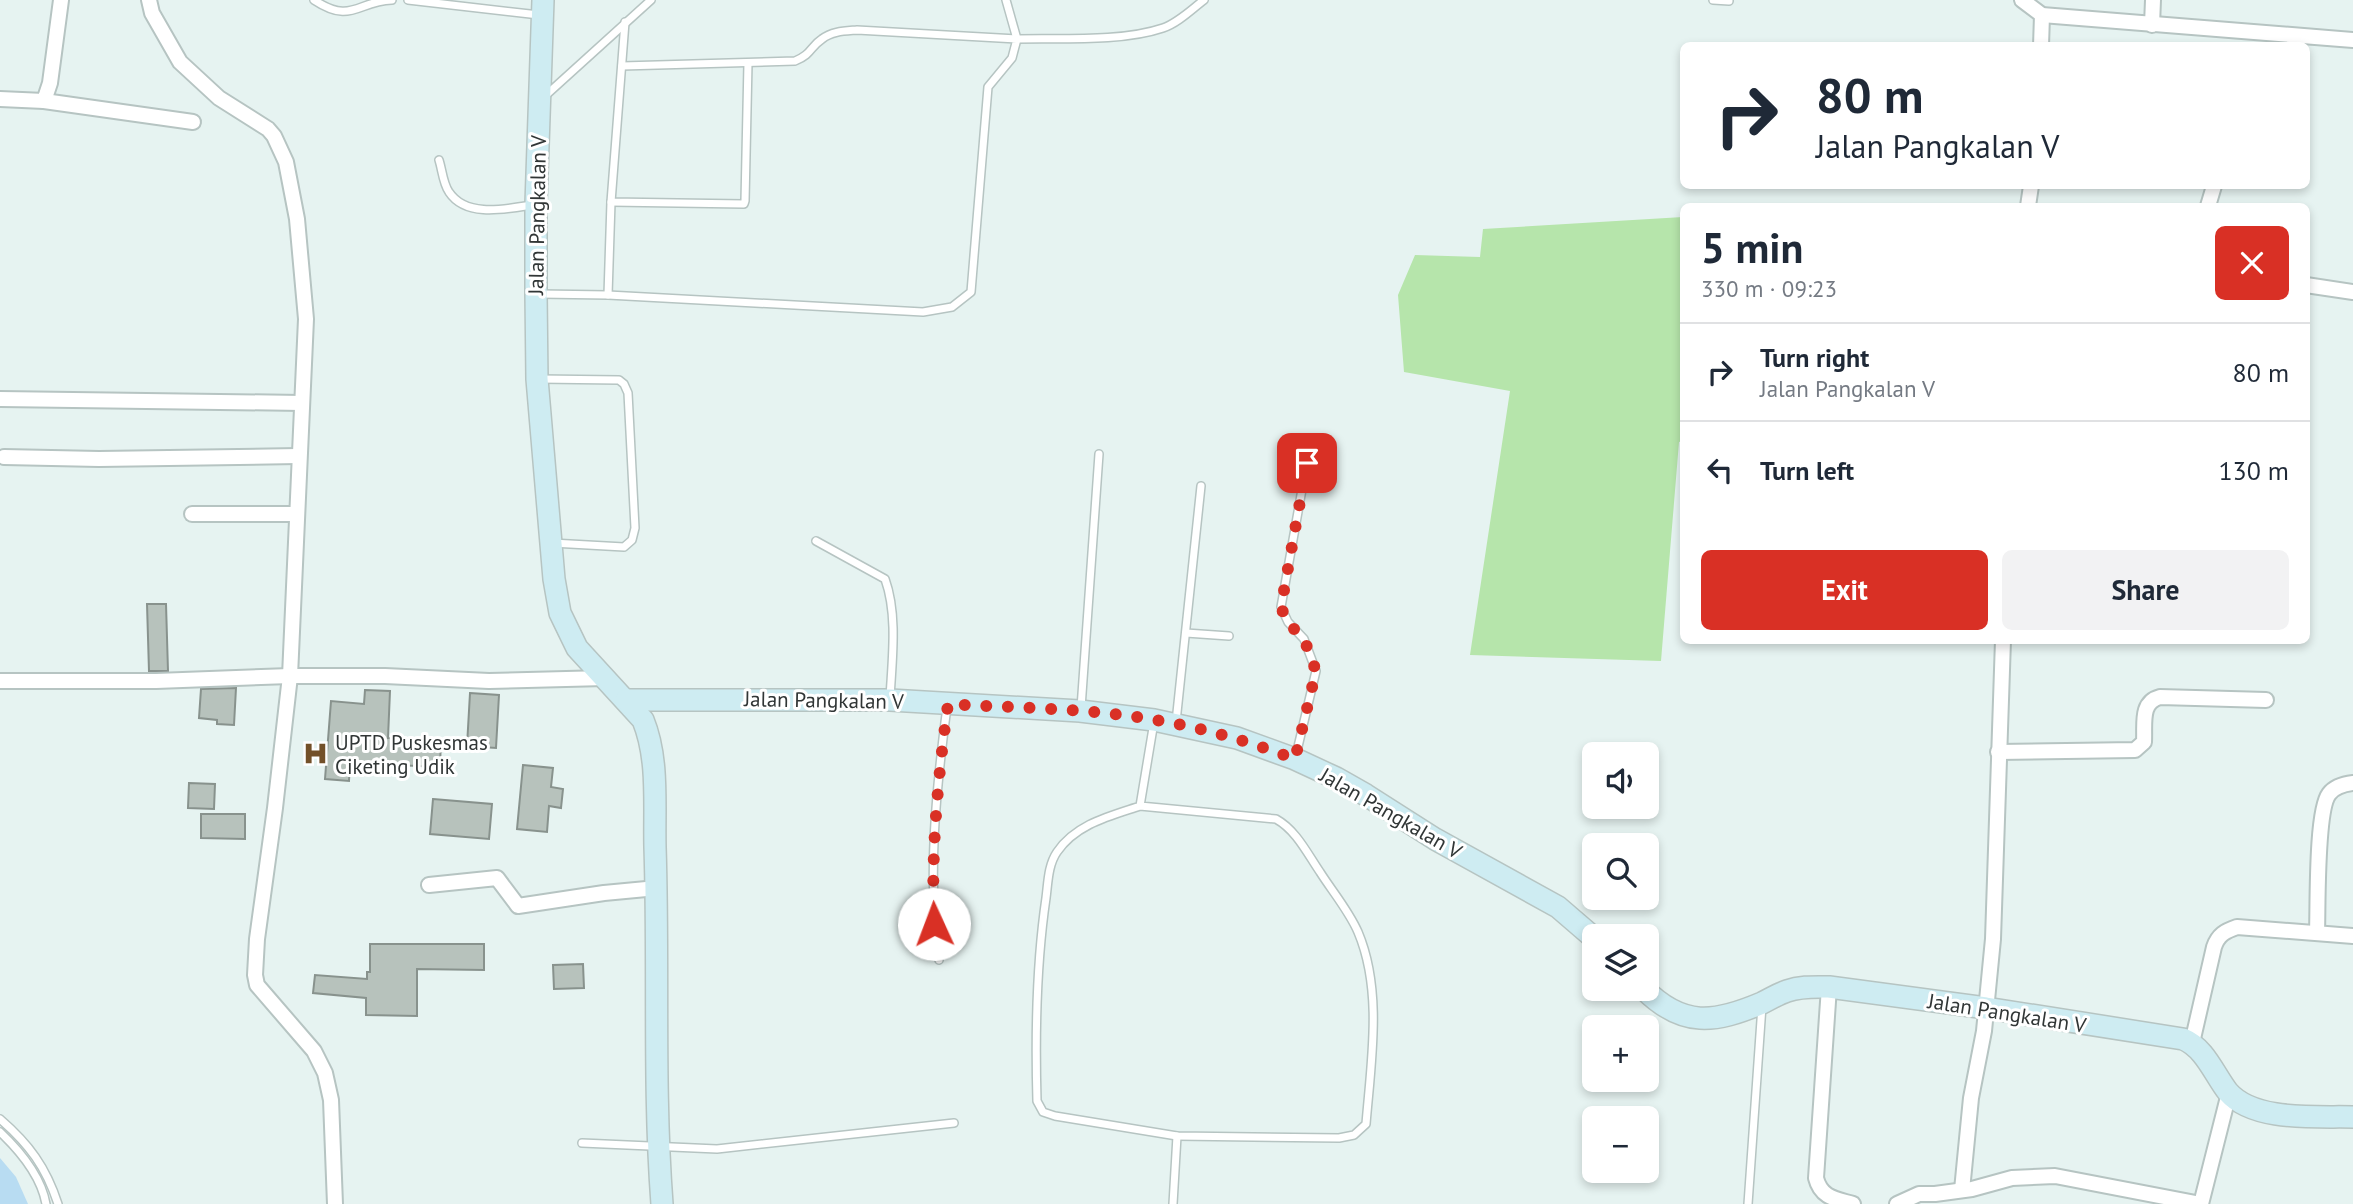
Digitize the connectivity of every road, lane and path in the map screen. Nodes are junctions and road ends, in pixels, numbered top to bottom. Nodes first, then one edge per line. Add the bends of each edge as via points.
1 (61, 0) edge
2 (149, 0) edge
3 (314, 0) edge
4 (392, 0) edge
5 (408, 0) edge
6 (650, 0) edge
7 (1006, 0) edge
8 (1204, 0) edge
9 (1713, 0) edge
10 (2022, 0) edge
11 (2153, 0) edge
12 (1730, 1) edge
13 (543, 8) edge
14 (2042, 15) junction
15 (625, 22) junction
16 (2152, 25) junction
17 (1017, 39) junction
18 (2254, 39) edge
19 (2353, 40) edge
20 (2041, 42) edge
21 (748, 62) junction
22 (622, 66) junction
23 (0, 99) edge
24 (540, 99) junction
25 (44, 101) junction
26 (193, 122) dead end
27 (439, 160) dead end
28 (611, 202) junction
29 (536, 204) junction
30 (2310, 286) edge
31 (2353, 292) edge
32 (536, 294) junction
33 (608, 295) junction
34 (537, 379) junction
35 (0, 399) edge
36 (302, 403) junction
37 (1311, 439) dead end
38 (1099, 454) dead end
39 (299, 456) junction
40 (4, 457) dead end
41 (1200, 486) dead end
42 (192, 514) dead end
43 (296, 514) junction
44 (816, 541) dead end
45 (551, 543) junction
46 (1186, 633) junction
47 (1229, 636) dead end
48 (2003, 644) edge
49 (290, 676) junction
50 (605, 678) junction
51 (0, 681) edge
52 (890, 699) junction
53 (2266, 699) dead end
54 (626, 700) junction
55 (948, 704) junction
56 (1080, 711) junction
57 (1154, 720) junction
58 (1175, 724) junction
59 (1998, 752) junction
60 (1295, 759) junction
61 (2353, 783) edge
62 (1140, 806) junction
63 (429, 885) dead end
64 (657, 888) junction
65 (1582, 928) edge
66 (2317, 932) junction
67 (2353, 936) edge
68 (939, 960) dead end
69 (1829, 987) junction
70 (1659, 1001) edge
71 (1762, 1003) junction
72 (1986, 1008) junction
73 (2192, 1043) junction
74 (2229, 1093) junction
75 (2353, 1117) edge
76 (0, 1119) edge
77 (954, 1123) dead end
78 (0, 1132) edge
79 (1177, 1136) junction
80 (582, 1143) dead end
81 (658, 1148) junction
82 (1962, 1190) junction
83 (46, 1204) edge
84 (58, 1204) edge
85 (335, 1204) edge
86 (662, 1204) edge
87 (1173, 1204) edge
88 (1748, 1204) edge
89 (1853, 1204) edge
90 (1897, 1204) edge
91 (2201, 1204) edge

1 - 25 street
2 - 36 street via 180,62 219,99 268,129 286,162 297,219 306,319
3 - 4 lane via 330,10 355,11
5 - 13 lane
6 - 15 lane
7 - 17 lane
8 - 17 lane via 1166,27 1146,32
9 - 12 lane
10 - 14 street
11 - 16 street
13 - 24 street, Jalan Pangkalan V
14 - 16 street
14 - 20 street
15 - 22 lane
15 - 24 lane
16 - 18 street
17 - 21 lane via 857,30 821,39 807,56 795,61
17 - 33 lane via 1012,58 988,87 971,292 952,307 923,312
18 - 19 street
21 - 22 lane
21 - 28 lane via 744,204
22 - 28 lane
23 - 25 street
24 - 29 street, Jalan Pangkalan V
25 - 26 street
27 - 29 lane via 448,191 459,202 477,210
28 - 33 lane
29 - 32 street, Jalan Pangkalan V
30 - 31 street
32 - 33 lane
32 - 34 street, Jalan Pangkalan V
34 - 45 street, Jalan Pangkalan V
34 - 45 lane via 619,380 628,393 632,540 624,547
35 - 36 street
36 - 39 street
37 - 60 lane via 1281,607 1287,622 1304,639 1316,671
38 - 56 lane
39 - 40 street
39 - 43 street
41 - 46 lane
42 - 43 street
43 - 49 street
44 - 52 lane via 885,579 891,596
45 - 50 street, Jalan Pangkalan V via 559,613 577,648
46 - 47 lane
46 - 58 lane
48 - 59 street
49 - 50 street via 489,681
49 - 51 street
49 - 85 street via 255,975 257,985 314,1051 325,1073 331,1100
50 - 54 street, Jalan Pangkalan V
52 - 54 street, Jalan Pangkalan V
52 - 55 street, Jalan Pangkalan V
53 - 59 street via 2151,699 2146,706 2144,741 2134,750
54 - 64 street, Jalan Pangkalan V via 643,720 653,758
55 - 56 street, Jalan Pangkalan V
55 - 68 lane via 932,890
56 - 57 street, Jalan Pangkalan V
57 - 58 street, Jalan Pangkalan V
57 - 62 lane
58 - 60 street, Jalan Pangkalan V via 1237,738
59 - 72 street via 1993,939
60 - 65 street, Jalan Pangkalan V via 1366,794 1435,839 1558,907
61 - 66 street via 2342,784 2328,795 2320,825
62 - 79 lane via 1085,827 1051,863 1035,1018 1037,1101 1043,1112 1055,1116
62 - 79 lane via 1276,819 1286,825 1356,929 1371,981 1370,1079 1362,1131 1331,1139
63 - 64 street via 497,878 518,906
64 - 81 street, Jalan Pangkalan V
66 - 67 street
66 - 73 street via 2237,928 2217,938
69 - 71 street, Jalan Pangkalan V via 1786,991
69 - 72 street, Jalan Pangkalan V
69 - 89 street via 1816,1178 1827,1197
70 - 71 street, Jalan Pangkalan V via 1700,1020
71 - 88 lane
72 - 73 street, Jalan Pangkalan V
72 - 82 street
73 - 74 street
74 - 75 street via 2251,1108 2278,1114
74 - 91 street
76 - 84 lane via 43,1167
77 - 81 lane via 717,1149
78 - 83 lane via 35,1175
79 - 87 lane
80 - 81 lane
81 - 86 street, Jalan Pangkalan V
82 - 90 street via 1919,1194
82 - 91 street via 2012,1178 2055,1176

